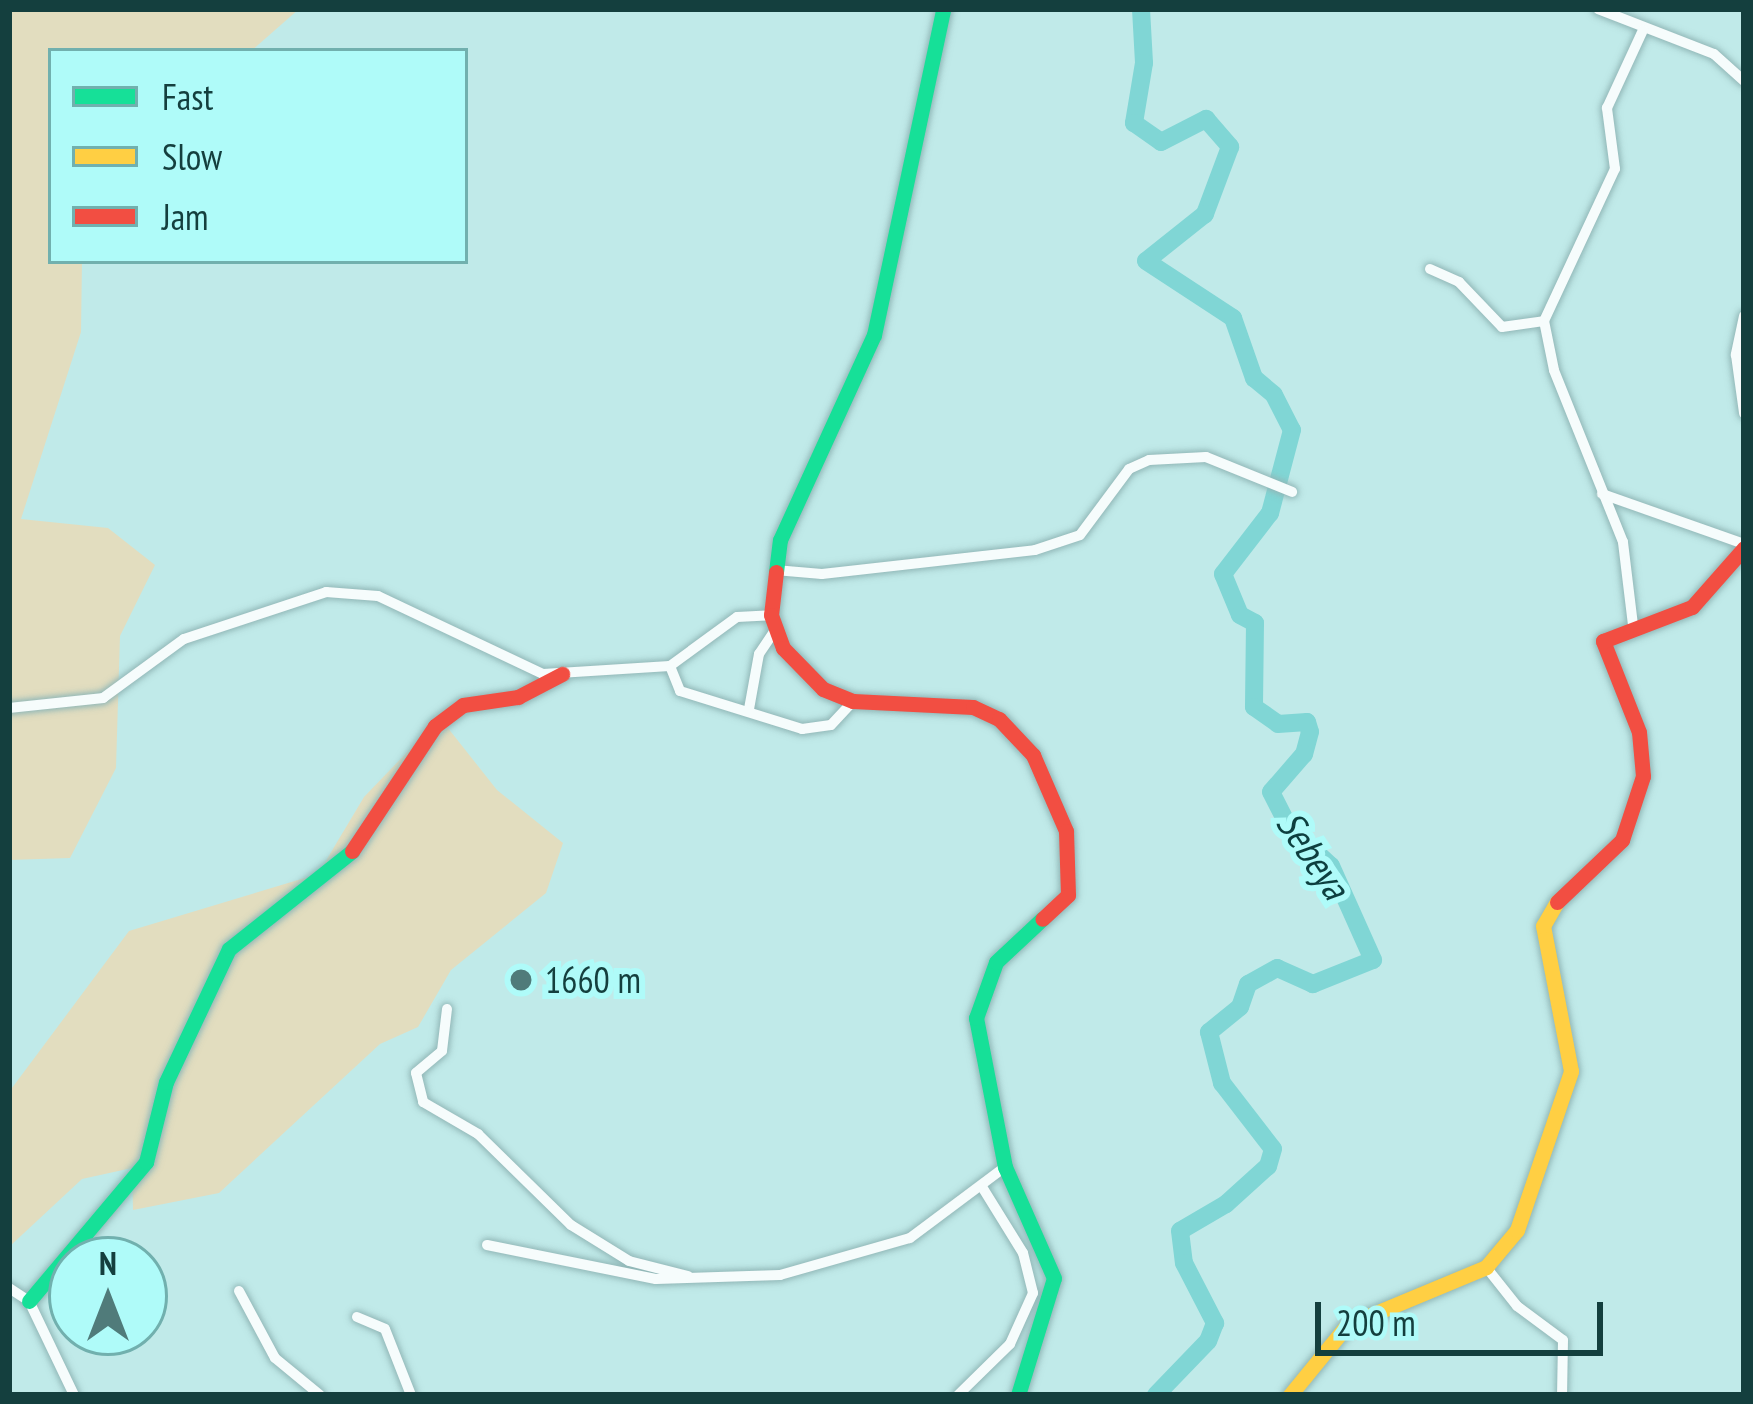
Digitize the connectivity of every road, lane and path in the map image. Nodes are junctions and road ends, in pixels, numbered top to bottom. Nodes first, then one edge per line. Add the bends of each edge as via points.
1 (944, 9) edge
2 (1598, 9) edge
3 (1643, 30) junction
4 (1744, 81) edge
5 (1430, 269) dead end
6 (1744, 316) edge
7 (1544, 321) junction
8 (1744, 412) edge
9 (1283, 489) dead end
10 (1602, 494) junction
11 (1744, 546) edge
12 (771, 569) junction
13 (773, 622) junction
14 (1633, 625) junction
15 (670, 665) junction
16 (562, 674) junction
17 (853, 701) junction
18 (9, 708) edge
19 (748, 709) junction
20 (448, 1010) dead end
21 (1005, 1167) junction
22 (982, 1187) junction
23 (487, 1246) dead end
24 (1486, 1268) junction
25 (708, 1282) junction
26 (9, 1288) edge
27 (239, 1291) dead end
28 (29, 1301) junction
29 (357, 1317) dead end
30 (74, 1395) edge
31 (320, 1395) edge
32 (411, 1395) edge
33 (958, 1395) edge
34 (1018, 1395) edge
35 (1290, 1395) edge
36 (1562, 1395) edge

1 - 12 main road via 874,335
2 - 3 street
3 - 4 street via 1714,54
3 - 7 street via 1607,107 1615,169
5 - 7 street via 1459,282 1502,327
6 - 8 street via 1736,355
7 - 10 street
9 - 12 street via 1206,458 1149,460 1130,469 1080,536 1035,550 822,574
10 - 11 street
10 - 14 street via 1628,560
11 - 14 main road via 1692,607
12 - 13 main road
13 - 15 street via 737,617 706,647
13 - 17 main road via 807,677
13 - 19 street
14 - 24 main road via 1612,632 1603,650 1639,732 1640,792 1622,840 1564,892 1544,926 1571,1071 1531,1201
15 - 16 street
15 - 19 street via 680,691
16 - 18 street via 527,669 482,638 378,596 326,592 184,639 103,698
16 - 28 main road via 518,698 463,705 435,726 350,854 229,949 166,1082 146,1162
17 - 19 street via 818,730
17 - 21 main road via 973,706 999,718 1033,755 1066,831 1068,895 996,962 980,992 977,1039
20 - 25 street via 442,1051 416,1072 423,1102 478,1134 530,1191 607,1248
21 - 22 street
21 - 34 main road via 1054,1278
22 - 25 street via 940,1220 874,1252
22 - 33 street via 1023,1253 1034,1292 1010,1344
23 - 25 street via 580,1269
24 - 35 main road via 1347,1325
24 - 36 street via 1517,1306 1563,1340
26 - 28 street
27 - 31 street via 275,1358
28 - 30 street
29 - 32 street via 385,1329

